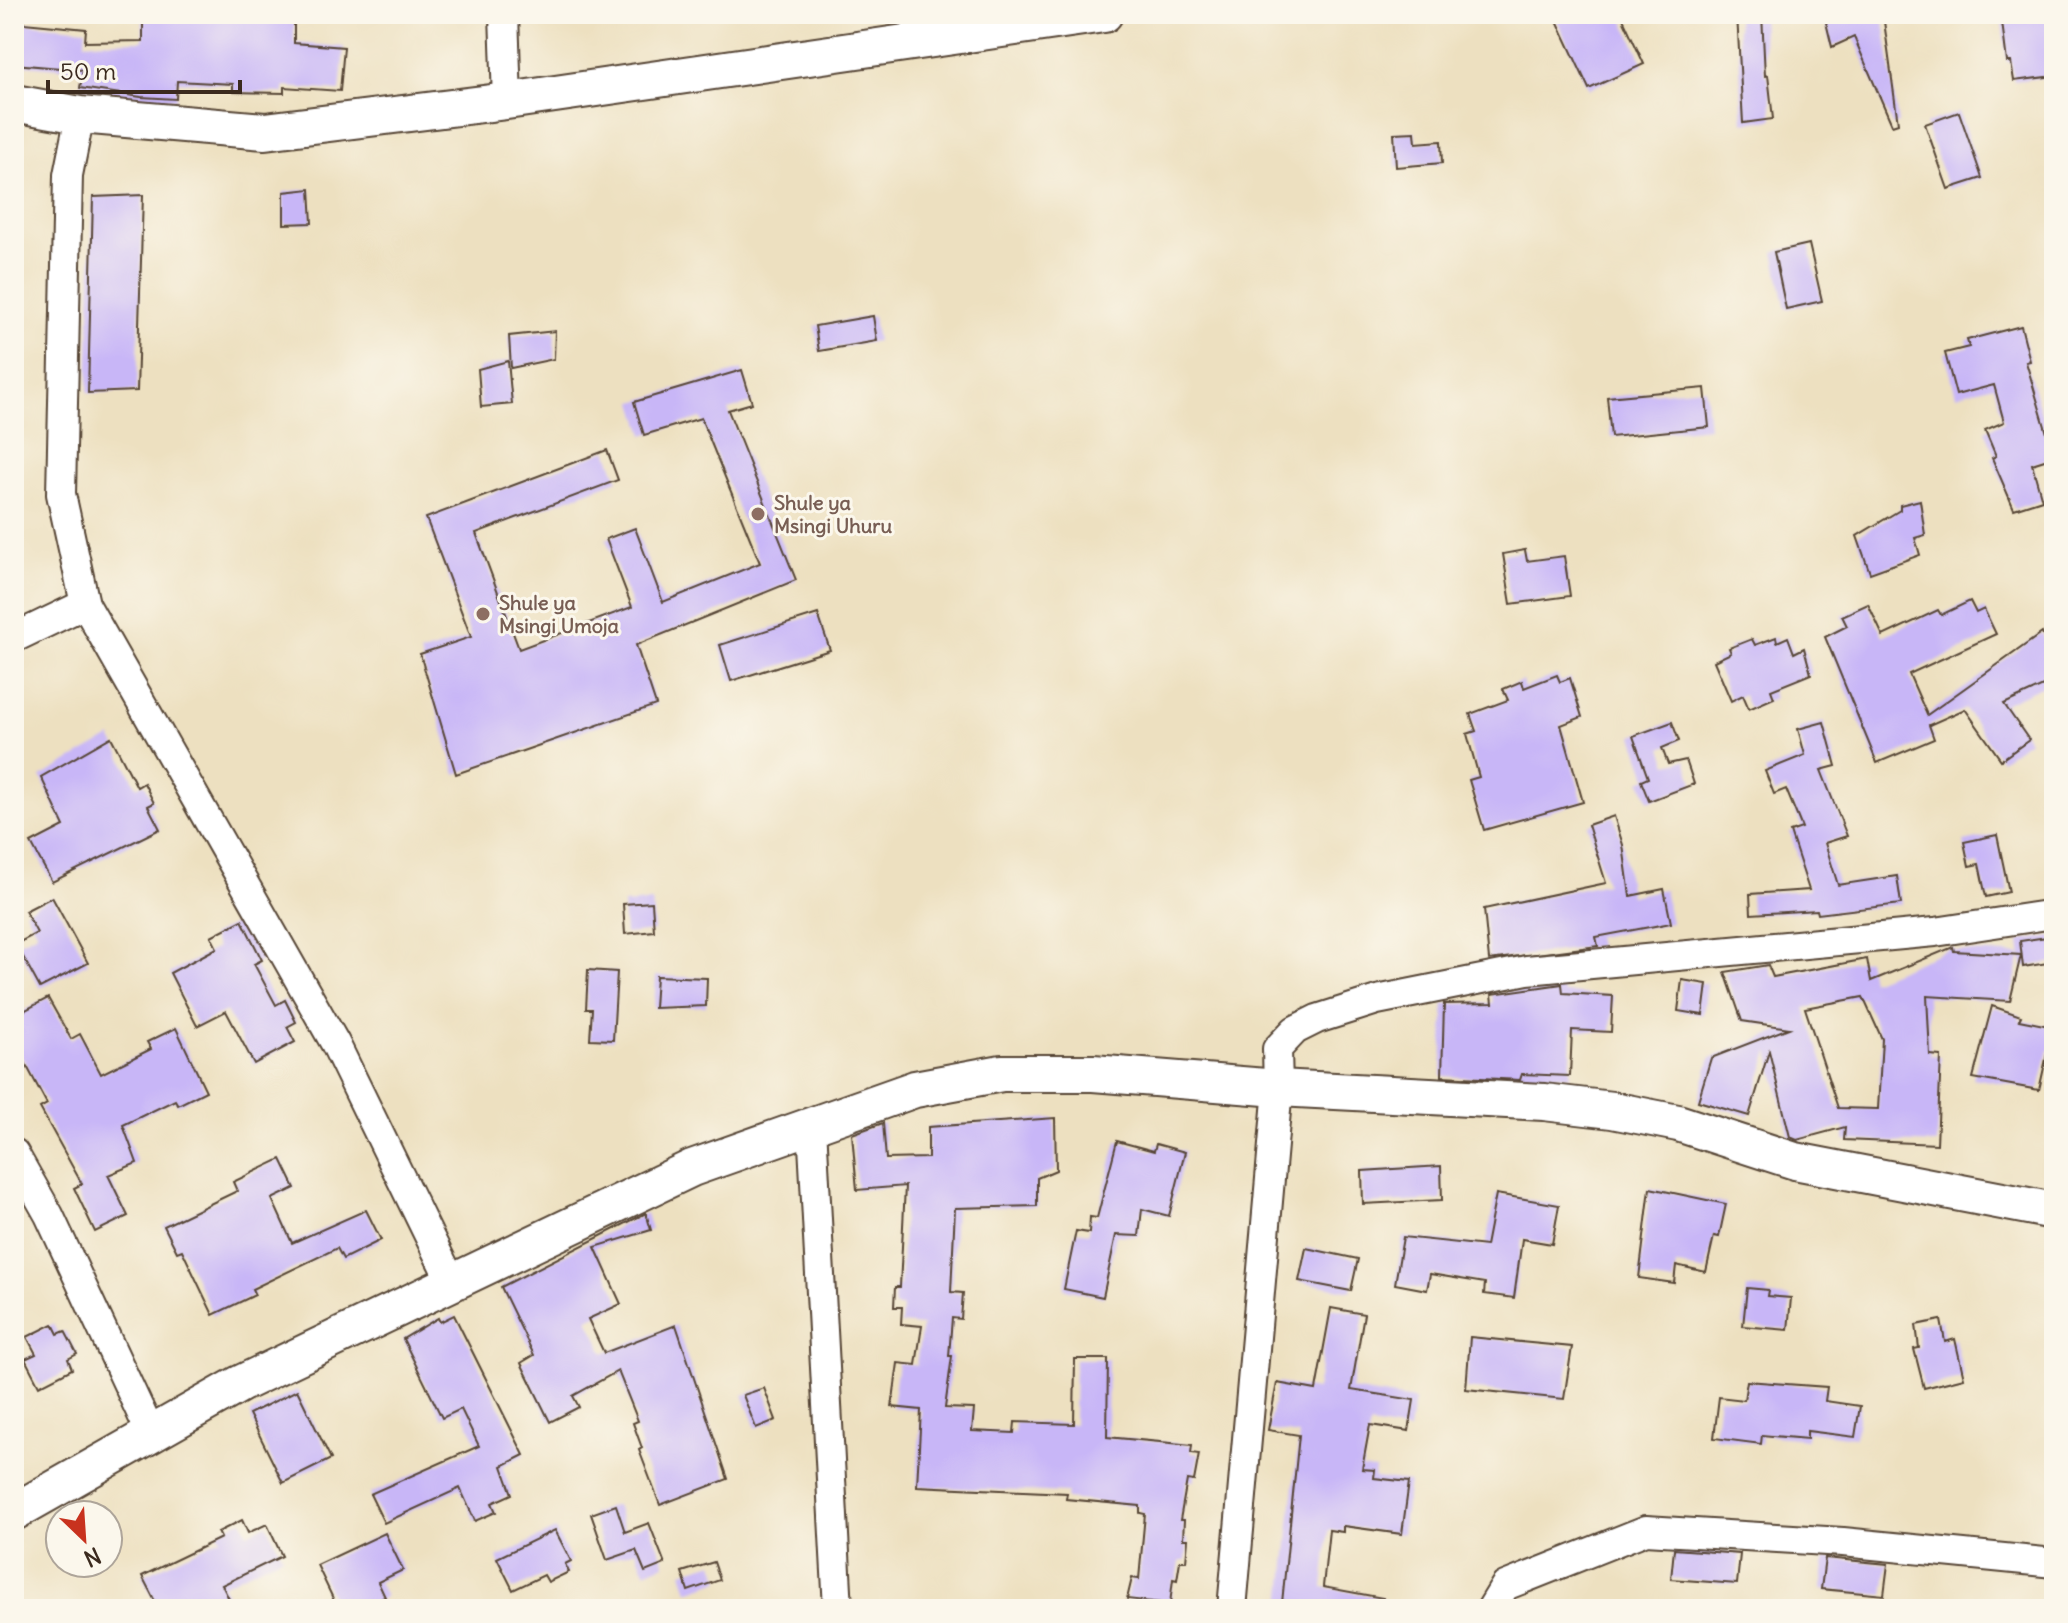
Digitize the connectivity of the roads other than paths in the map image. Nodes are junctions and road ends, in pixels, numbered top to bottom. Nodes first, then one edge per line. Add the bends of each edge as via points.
1 (504, 14) edge
2 (1104, 14) edge
3 (977, 24) edge
4 (507, 101) junction
5 (14, 103) edge
6 (80, 115) junction
7 (85, 604) junction
8 (14, 638) edge
9 (2054, 914) edge
10 (1278, 1088) junction
11 (812, 1126) junction
12 (14, 1153) edge
13 (2054, 1211) edge
14 (452, 1283) junction
15 (151, 1434) junction
16 (14, 1512) edge
17 (2054, 1563) edge
18 (838, 1609) edge
19 (1232, 1609) edge
20 (1491, 1609) edge

1 - 4 street
2 - 3 street
3 - 4 street
4 - 6 street via 265,131
5 - 6 street
6 - 7 street via 68,175 61,494
7 - 8 street
7 - 14 street via 335,1043
9 - 10 street via 1935,932 1527,970 1377,1000 1295,1030 1277,1049
10 - 11 street via 1093,1073 1002,1073 915,1089
10 - 13 street via 1612,1110 1678,1123 1795,1161
10 - 19 street
11 - 14 street via 692,1168
11 - 18 street
12 - 15 street via 49,1215
14 - 15 street via 240,1384
15 - 16 street
17 - 20 street via 1646,1530 1505,1586

